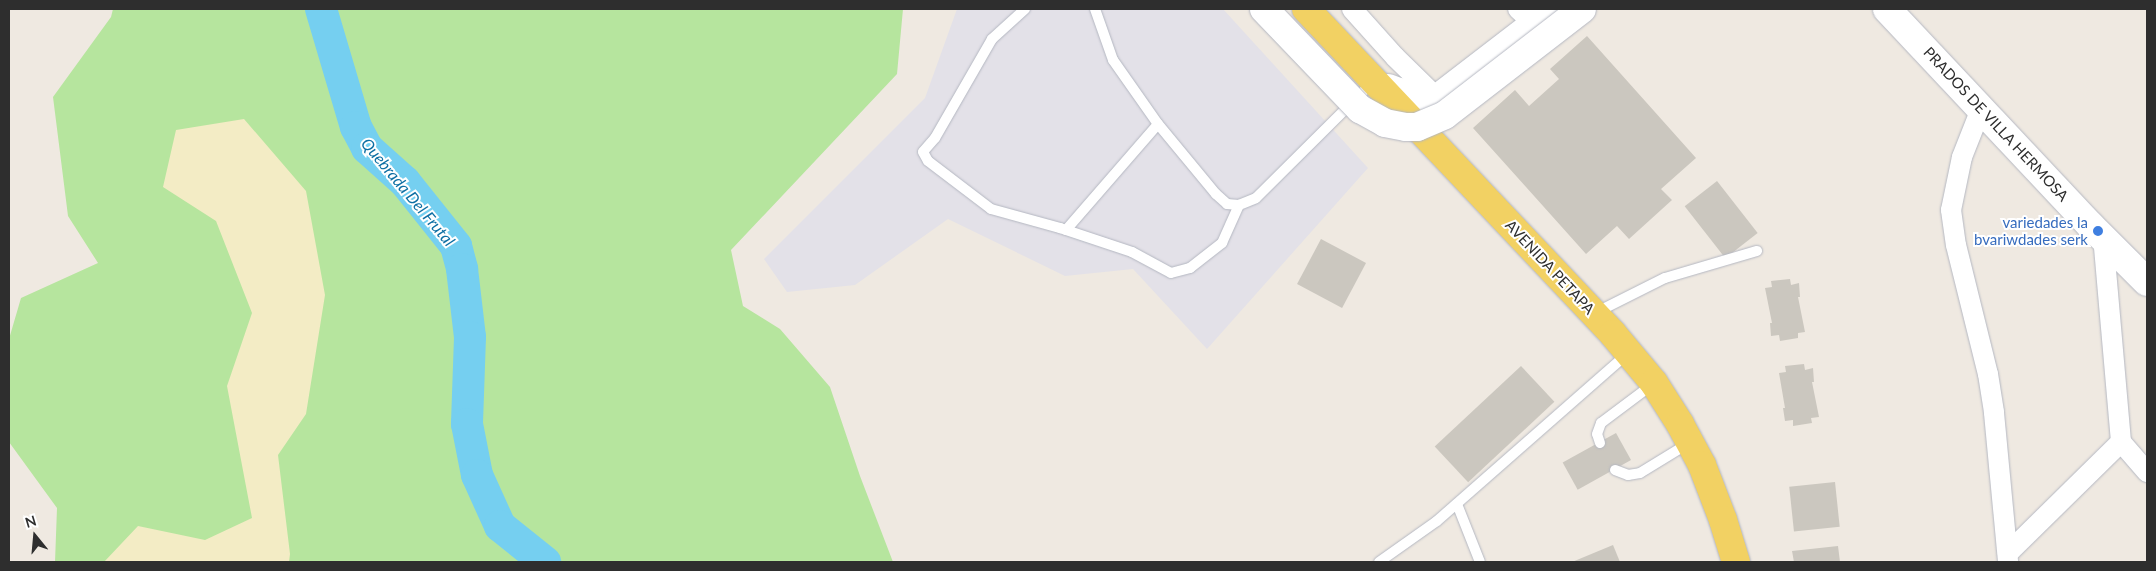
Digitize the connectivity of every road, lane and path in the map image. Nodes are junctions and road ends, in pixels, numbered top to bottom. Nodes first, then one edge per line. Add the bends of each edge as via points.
1 (1025, 9) edge
2 (1095, 9) edge
3 (1264, 9) edge
4 (1306, 9) edge
5 (1352, 9) edge
6 (1559, 9) edge
7 (1582, 9) edge
8 (1887, 9) edge
9 (1526, 16) edge
10 (1377, 83) junction
11 (1437, 98) junction
12 (1980, 109) junction
13 (1158, 124) junction
14 (1239, 205) junction
15 (1066, 230) junction
16 (2103, 236) junction
17 (1757, 250) dead end
18 (2147, 282) edge
19 (1594, 314) junction
20 (1628, 353) junction
21 (1654, 383) junction
22 (1690, 442) junction
23 (2121, 442) junction
24 (1600, 443) dead end
25 (1615, 470) dead end
26 (2147, 472) edge
27 (1457, 504) junction
28 (2008, 558) edge
29 (1379, 562) edge
30 (1480, 562) edge
31 (1736, 562) edge

1 - 15 lane via 992,39 935,138 923,152 940,172 991,208
2 - 13 lane via 1113,60
3 - 7 main road, bridge via 1360,109 1384,123 1406,128 1417,127 1445,115
4 - 10 main road, AVENIDA PETAPA
5 - 11 street
6 - 9 main road
8 - 12 main road, PRADOS DE VILLA HERMOSA
9 - 11 main road
10 - 11 main road via 1399,92 1419,109
10 - 14 lane via 1256,198
10 - 19 main road, AVENIDA PETAPA
12 - 16 main road, PRADOS DE VILLA HERMOSA
12 - 28 street via 1962,157 1952,210 1956,245 1988,374
13 - 14 lane via 1216,194 1227,204
13 - 15 lane
14 - 15 lane via 1222,243 1190,268 1170,273 1132,252
16 - 18 main road, PRADOS DE VILLA HERMOSA
16 - 23 street
17 - 19 lane via 1665,278
19 - 20 main road, AVENIDA PETAPA
20 - 21 main road, AVENIDA PETAPA
20 - 27 lane
21 - 22 main road, AVENIDA PETAPA
21 - 24 lane via 1601,423 1597,434
22 - 25 lane via 1640,473 1628,475
22 - 31 main road, AVENIDA PETAPA via 1702,465
23 - 26 street
23 - 28 street
27 - 29 lane
27 - 30 lane

